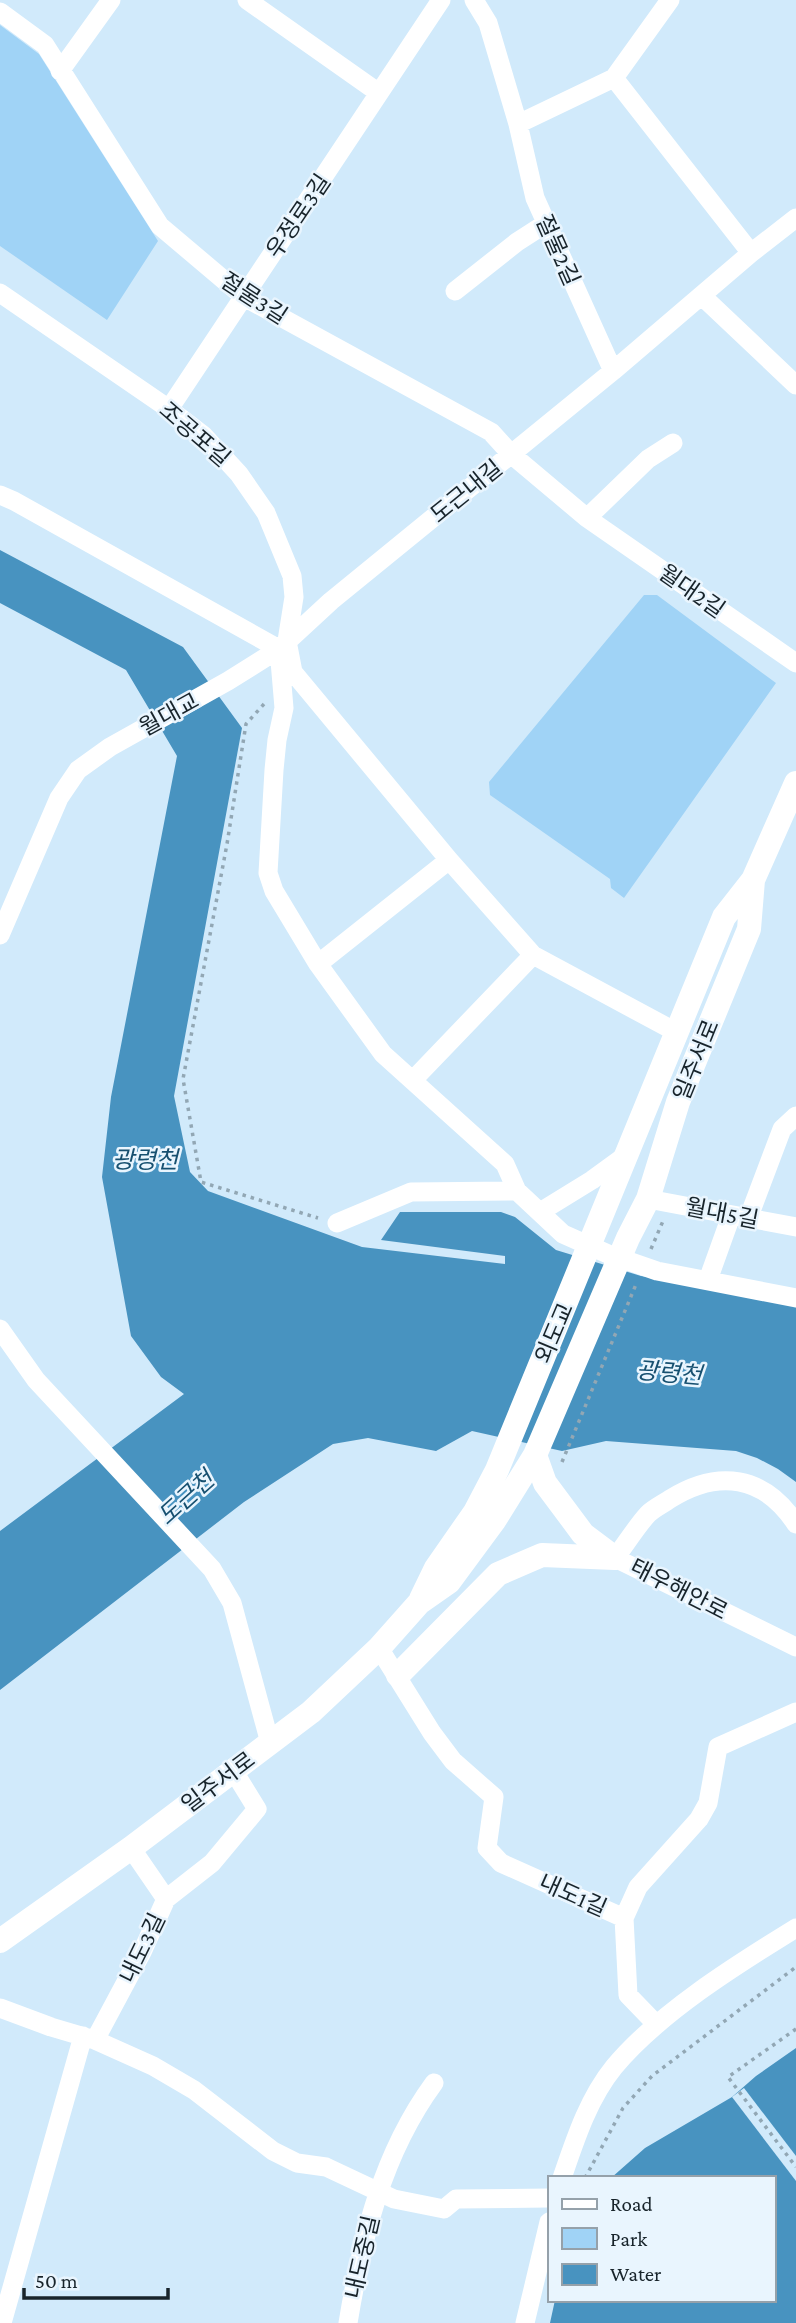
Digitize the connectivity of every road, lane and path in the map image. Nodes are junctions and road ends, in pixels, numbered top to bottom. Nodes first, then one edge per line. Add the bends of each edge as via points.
1 (111, 0) edge
2 (247, 0) edge
3 (441, 0) edge
4 (474, 0) edge
5 (670, 0) edge
6 (0, 12) edge
7 (60, 71) junction
8 (614, 78) junction
9 (379, 93) junction
10 (518, 124) junction
11 (796, 218) edge
12 (545, 224) junction
13 (751, 253) junction
14 (455, 291) dead end
15 (0, 293) edge
16 (702, 296) junction
17 (244, 297) junction
18 (612, 371) junction
19 (796, 385) edge
20 (169, 409) junction
21 (673, 443) dead end
22 (511, 454) junction
23 (0, 495) edge
24 (587, 518) junction
25 (283, 645) junction
26 (796, 663) edge
27 (228, 681) joint
28 (283, 685) junction
29 (796, 783) edge
30 (449, 860) junction
31 (753, 880) junction
32 (0, 934) edge
33 (533, 955) junction
34 (318, 964) junction
35 (676, 1032) junction
36 (413, 1080) junction
37 (796, 1116) edge
38 (625, 1156) junction
39 (517, 1191) junction
40 (648, 1199) junction
41 (540, 1212) junction
42 (739, 1217) junction
43 (337, 1223) joint
44 (600, 1224) joint
45 (796, 1227) edge
46 (628, 1238) joint
47 (642, 1270) dead end
48 (708, 1280) junction
49 (796, 1298) edge
50 (0, 1329) edge
51 (508, 1442) joint
52 (535, 1455) junction
53 (564, 1467) dead end
54 (796, 1524) edge
55 (615, 1558) junction
56 (419, 1603) junction
57 (796, 1647) edge
58 (379, 1648) junction
59 (398, 1675) junction
60 (796, 1712) edge
61 (270, 1743) junction
62 (233, 1770) junction
63 (131, 1848) junction
64 (166, 1899) junction
65 (624, 1918) junction
66 (796, 1928) edge
67 (0, 1941) edge
68 (796, 1967) edge
69 (0, 2008) edge
70 (656, 2024) junction
71 (796, 2029) edge
72 (89, 2038) junction
73 (434, 2083) dead end
74 (796, 2168) edge
75 (563, 2176) edge
76 (586, 2176) edge
77 (377, 2191) junction
78 (548, 2198) edge
79 (548, 2226) edge
80 (2, 2323) edge
81 (348, 2323) edge
82 (525, 2323) edge

1 - 7 street
2 - 9 street
3 - 9 street, 우정로3길
4 - 10 street, 절물2길 via 488,23
5 - 8 street
6 - 7 street, 절물3길 via 45,45
7 - 17 street, 절물3길 via 160,226
8 - 10 street
8 - 13 street
9 - 17 street, 우정로3길
10 - 12 street, 절물2길
11 - 13 street, 도근내길
12 - 14 street
12 - 18 street, 절물2길
13 - 16 street, 도근내길
15 - 20 street, 조공포길
16 - 18 street, 도근내길
16 - 19 street
17 - 20 street, 우정로3길
17 - 22 street, 절물3길 via 491,432
18 - 22 street, 도근내길
20 - 25 street, 조공포길 via 203,435 239,474 266,513 292,576 294,597
21 - 24 street via 648,459
22 - 24 street, 월대2길
22 - 25 street, 도근내길
23 - 25 street
24 - 26 street, 월대2길
25 - 27 street, 도근내길
25 - 28 street
25 - 30 street via 293,672
27 - 32 street, 월대교 via 78,770 59,798
28 - 34 street via 268,873
28 - 43 path via 246,724 183,1079 201,1182
29 - 31 main road, 일주서로
30 - 33 street
30 - 34 street
31 - 35 main road, 일주서로 via 724,917
31 - 40 main road, 일주서로 via 749,929 678,1101
33 - 35 street
33 - 36 street
34 - 36 street via 383,1054
35 - 38 main road, 일주서로
36 - 39 street via 505,1164
37 - 42 street via 782,1129
38 - 41 street
38 - 44 main road, 일주서로
39 - 41 street
39 - 43 street via 411,1192
40 - 42 street, 월대5길
40 - 46 main road, 일주서로
41 - 48 street via 563,1234 608,1254 657,1271
42 - 45 street, 월대5길
42 - 48 street
44 - 51 main road, 외도교
46 - 52 main road, 외도교
47 - 53 path via 562,1460
48 - 49 street
50 - 61 street via 36,1380 212,1569 232,1604
51 - 56 main road, 일주서로 via 475,1512 436,1568
52 - 55 main road via 545,1483 583,1534
52 - 56 main road, 일주서로 via 449,1582
54 - 55 street, 태우해안로 via 764,1490 734,1479 689,1487 649,1513
55 - 57 street, 태우해안로
55 - 59 main road via 542,1555 498,1574
56 - 58 main road, 일주서로
58 - 59 street, 내도1길
58 - 61 main road, 일주서로 via 311,1712
59 - 65 street, 내도1길 via 453,1761 494,1797 487,1848 501,1863
60 - 65 street, 내도1길 via 719,1747 708,1803 638,1887
61 - 62 main road, 일주서로
62 - 63 main road, 일주서로
62 - 64 street, 내도3길 via 257,1809 212,1863
63 - 64 street
63 - 67 main road, 일주서로
64 - 72 street, 내도3길 via 142,1952
65 - 70 street via 628,1995
66 - 70 street
68 - 76 path via 652,2076 623,2108
69 - 72 street
70 - 75 street via 613,2069 581,2123
71 - 74 path via 728,2077
72 - 77 street via 194,2090 273,2151 297,2163 326,2166
72 - 80 street, 내도3길
73 - 77 street
77 - 78 street via 444,2209 456,2199
77 - 81 street, 내도중길
79 - 82 street

